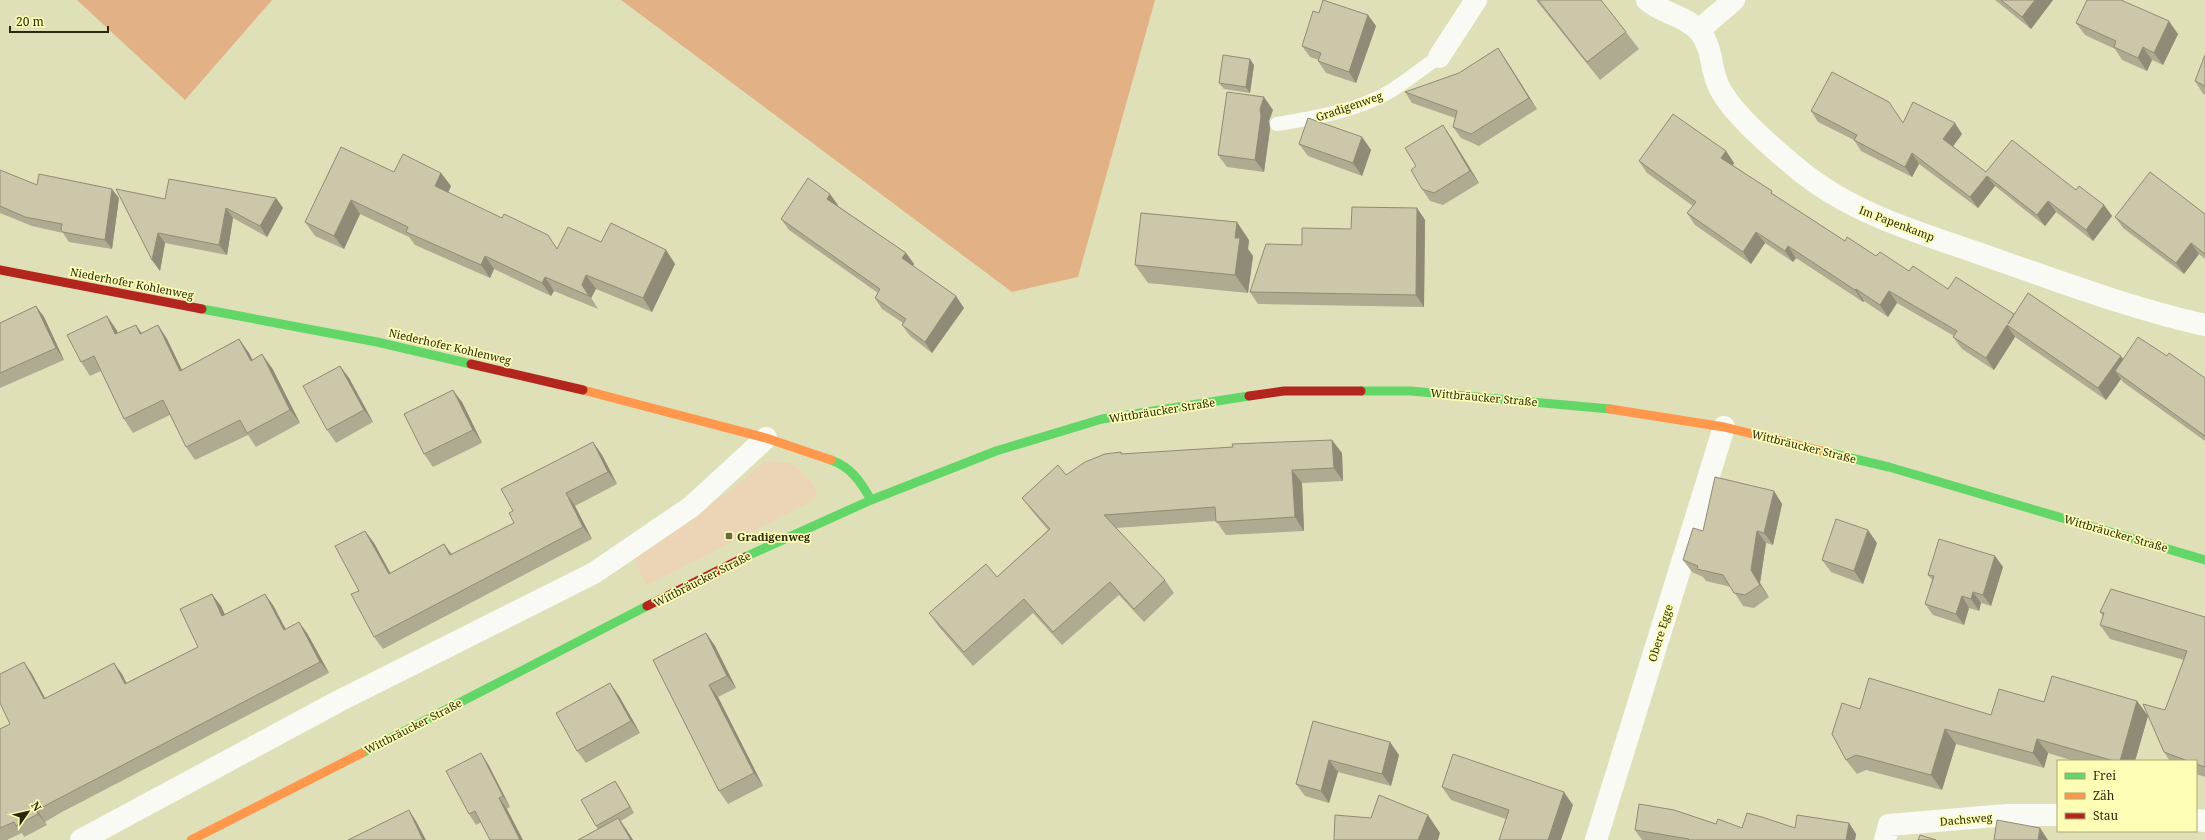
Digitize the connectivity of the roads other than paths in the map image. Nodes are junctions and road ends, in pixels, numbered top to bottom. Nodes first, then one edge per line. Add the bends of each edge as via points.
1 (1476, 0) edge
2 (1647, 0) edge
3 (1734, 0) edge
4 (1699, 30) junction
5 (1438, 57) joint
6 (1277, 124) dead end
7 (0, 270) edge
8 (2205, 325) edge
9 (1724, 426) junction
10 (766, 438) junction
11 (871, 500) junction
12 (2205, 560) edge
13 (2057, 815) edge
14 (81, 840) edge
15 (191, 840) edge
16 (1596, 840) edge
17 (1886, 840) edge

1 - 5 street, Gradigenweg
2 - 4 street, Im Papenkamp via 1658,8 1690,22
3 - 4 street
4 - 8 street, Im Papenkamp via 1710,49 1714,76 1728,101 1770,145 1826,191 1874,216 2094,293
5 - 6 lane, Gradigenweg via 1389,92 1373,100 1312,119
7 - 10 main road, Niederhofer Kohlenweg via 377,342 564,385
9 - 11 main road, Wittbräucker Straße via 1625,410 1410,391 1284,391 1102,419 996,451
9 - 12 main road, Wittbräucker Straße via 1889,467
9 - 16 street, Obere Egge
10 - 11 main road, Niederhofer Kohlenweg via 840,463 860,480
10 - 14 street via 690,507 594,573 339,701
11 - 15 main road, Wittbräucker Straße via 799,531 704,578
13 - 17 street, Dachsweg via 2007,815 1889,825

